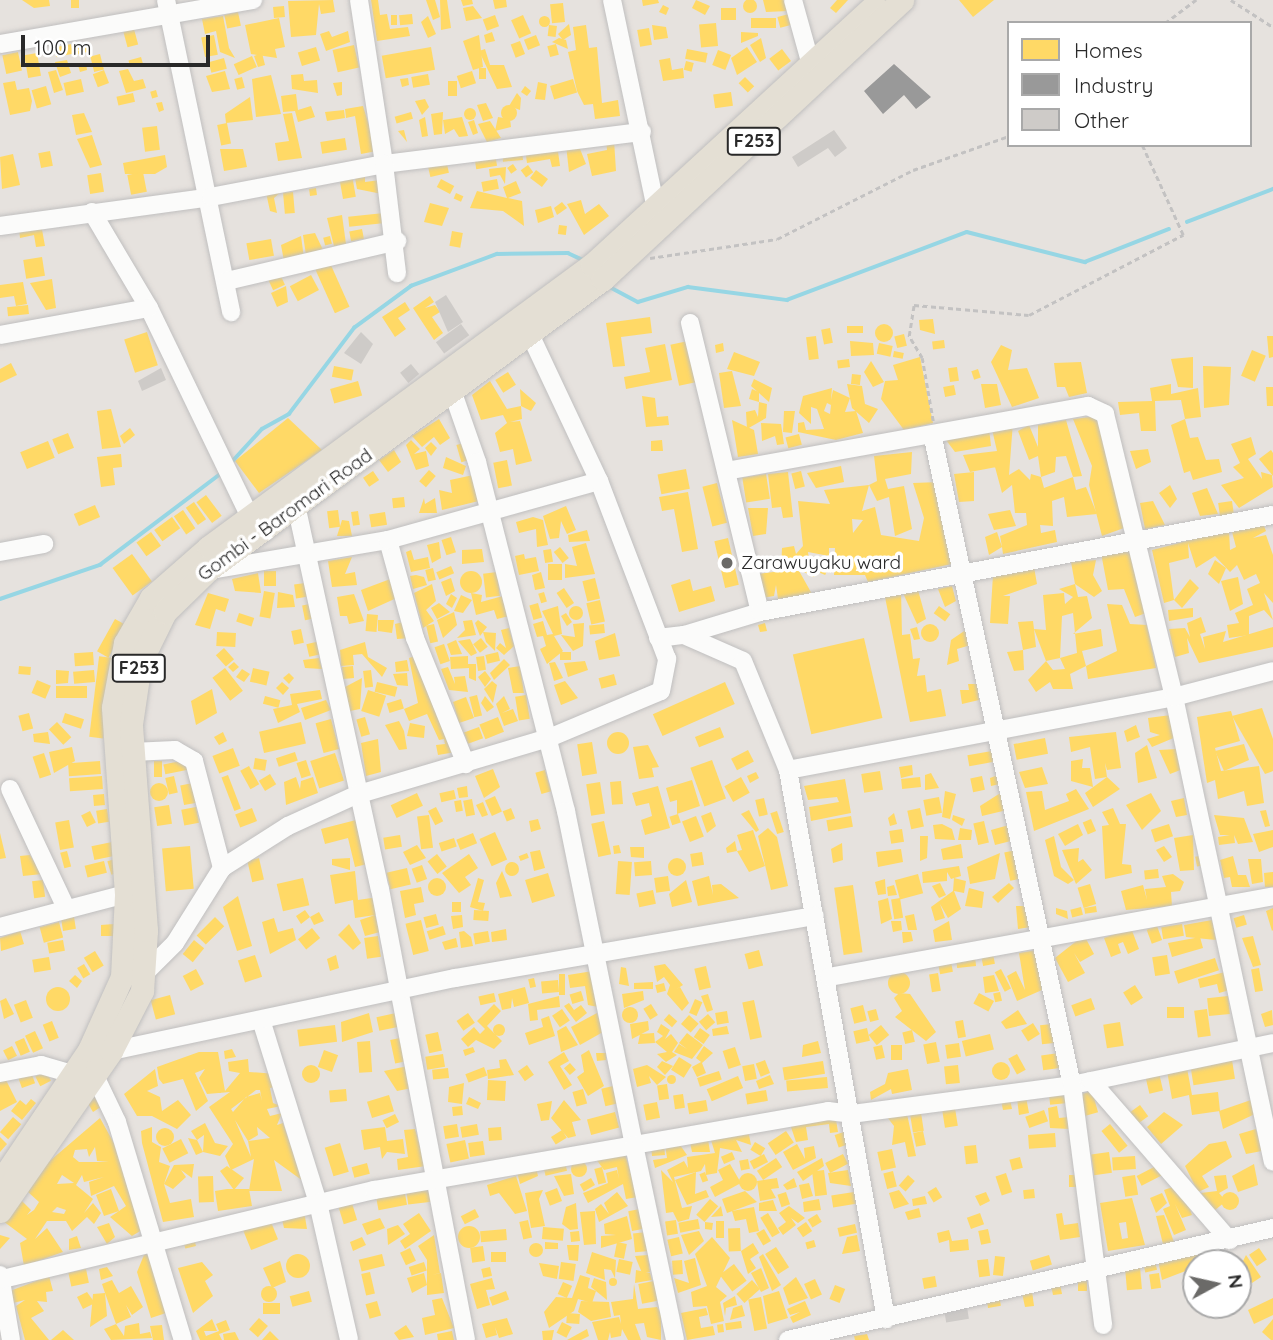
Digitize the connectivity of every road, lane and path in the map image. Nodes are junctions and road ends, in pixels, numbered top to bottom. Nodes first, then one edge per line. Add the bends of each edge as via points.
1 (253, 0) edge
2 (359, 0) edge
3 (612, 0) edge
4 (793, 0) edge
5 (880, 0) edge
6 (902, 0) edge
7 (1196, 0) edge
8 (1231, 0) edge
9 (167, 6) edge
10 (1168, 21) edge
11 (1273, 27) edge
12 (0, 44) edge
13 (811, 65) junction
14 (642, 132) junction
15 (1007, 137) edge
16 (1143, 147) edge
17 (383, 164) junction
18 (211, 197) junction
19 (656, 209) junction
20 (92, 212) junction
21 (0, 226) edge
22 (397, 241) junction
23 (625, 259) junction
24 (598, 272) junction
25 (397, 273) dead end
26 (227, 281) junction
27 (149, 308) junction
28 (231, 312) dead end
29 (690, 323) dead end
30 (527, 327) junction
31 (0, 335) edge
32 (453, 393) junction
33 (933, 438) junction
34 (726, 471) junction
35 (599, 481) junction
36 (296, 505) junction
37 (491, 514) junction
38 (1273, 515) edge
39 (250, 517) junction
40 (388, 540) junction
41 (1134, 543) junction
42 (44, 544) dead end
43 (310, 551) junction
44 (0, 552) edge
45 (208, 570) junction
46 (960, 573) junction
47 (760, 612) junction
48 (684, 635) junction
49 (659, 638) junction
50 (1273, 671) edge
51 (1174, 697) junction
52 (992, 732) junction
53 (549, 738) junction
54 (132, 752) junction
55 (466, 764) junction
56 (788, 770) junction
57 (10, 789) dead end
58 (356, 795) junction
59 (222, 868) junction
60 (126, 894) junction
61 (1273, 897) edge
62 (1217, 905) junction
63 (66, 908) junction
64 (815, 916) junction
65 (0, 927) edge
66 (1039, 940) junction
67 (593, 955) junction
68 (145, 973) junction
69 (829, 977) junction
70 (397, 992) junction
71 (262, 1023) junction
72 (1273, 1042) edge
73 (1247, 1050) junction
74 (111, 1051) junction
75 (0, 1073) edge
76 (84, 1075) junction
77 (1091, 1081) junction
78 (1072, 1085) junction
79 (852, 1114) junction
80 (634, 1145) junction
81 (1273, 1162) edge
82 (437, 1179) junction
83 (0, 1182) edge
84 (318, 1203) junction
85 (0, 1211) edge
86 (1273, 1228) edge
87 (1229, 1240) junction
88 (153, 1243) junction
89 (1099, 1267) junction
90 (2, 1277) edge
91 (886, 1319) junction
92 (1103, 1325) dead end
93 (11, 1340) edge
94 (183, 1340) edge
95 (349, 1340) edge
96 (466, 1340) edge
97 (675, 1340) edge
98 (788, 1340) edge

1 - 9 street
2 - 17 street
3 - 14 street
4 - 13 street
5 - 13 main road, Gombi - Baromari Road / F253
6 - 23 main road, Gombi - Baromari Road / F253
7 - 10 path
8 - 11 path
9 - 12 street
9 - 18 street
13 - 19 main road, Gombi - Baromari Road / F253
14 - 17 street
14 - 19 street
15 - 23 path via 913,170 777,239
16 - 33 path via 1184,235 1029,315 914,305 909,336 922,358
17 - 18 street
17 - 22 street
18 - 20 street
18 - 26 street
19 - 24 main road, Gombi - Baromari Road / F253
20 - 21 street
20 - 27 street
22 - 25 street
22 - 26 street
23 - 24 main road, Gombi - Baromari Road / F253
24 - 30 main road, Gombi - Baromari Road / F253
26 - 28 street
27 - 31 street
27 - 39 street
29 - 34 street
30 - 32 main road, Gombi - Baromari Road / F253
30 - 35 street
30 - 39 main road, Gombi - Baromari Road / F253
32 - 36 main road, Gombi - Baromari Road / F253
32 - 37 street
33 - 34 street
33 - 41 street via 971,425 1098,408 1105,414
33 - 46 street
34 - 47 street
35 - 37 street
35 - 49 street
36 - 43 street
36 - 45 main road, Gombi - Baromari Road / F253
37 - 40 street
37 - 53 street
38 - 41 street
39 - 60 main road, Gombi - Baromari Road / F253 via 151,597 125,643 111,742
40 - 43 street
40 - 55 street via 415,638
41 - 46 street
41 - 51 street
42 - 44 street
43 - 45 street
43 - 58 street
45 - 54 main road, Gombi - Baromari Road / F253 via 182,591 150,635 134,688
46 - 47 street
46 - 52 street
47 - 48 street
48 - 49 street
48 - 56 street via 743,661
49 - 53 street via 667,659 661,691
50 - 51 street
51 - 52 street
51 - 62 street
52 - 56 street
52 - 66 street
53 - 55 street
53 - 67 street
54 - 59 street via 175,750 194,761
54 - 68 main road, Gombi - Baromari Road / F253
55 - 58 street
56 - 64 street
57 - 63 street
58 - 59 street via 288,826
58 - 70 street
59 - 68 street via 175,943
60 - 63 street
60 - 76 main road, Gombi - Baromari Road / F253 via 122,977
61 - 62 street
62 - 66 street
62 - 73 street
63 - 65 street
64 - 67 street
64 - 69 street
66 - 69 street
66 - 78 street
67 - 70 street
67 - 80 street
68 - 74 main road, Gombi - Baromari Road / F253 via 134,1011
69 - 79 street
70 - 71 street
70 - 82 street
71 - 74 street
71 - 84 street
72 - 73 street
73 - 77 street
73 - 81 street
74 - 76 main road, Gombi - Baromari Road / F253
75 - 76 street via 41,1065
76 - 83 main road, Gombi - Baromari Road / F253
76 - 85 main road, Gombi - Baromari Road / F253
76 - 88 street via 117,1122
77 - 78 street
77 - 87 street via 1116,1118 1184,1181
78 - 79 street
78 - 89 street
79 - 80 street via 828,1111
79 - 91 street
80 - 82 street
80 - 97 street
82 - 84 street
82 - 96 street
84 - 88 street
84 - 95 street
86 - 87 street
87 - 89 street
88 - 90 street
88 - 94 street
89 - 91 street
89 - 92 street
90 - 93 street
91 - 98 street

